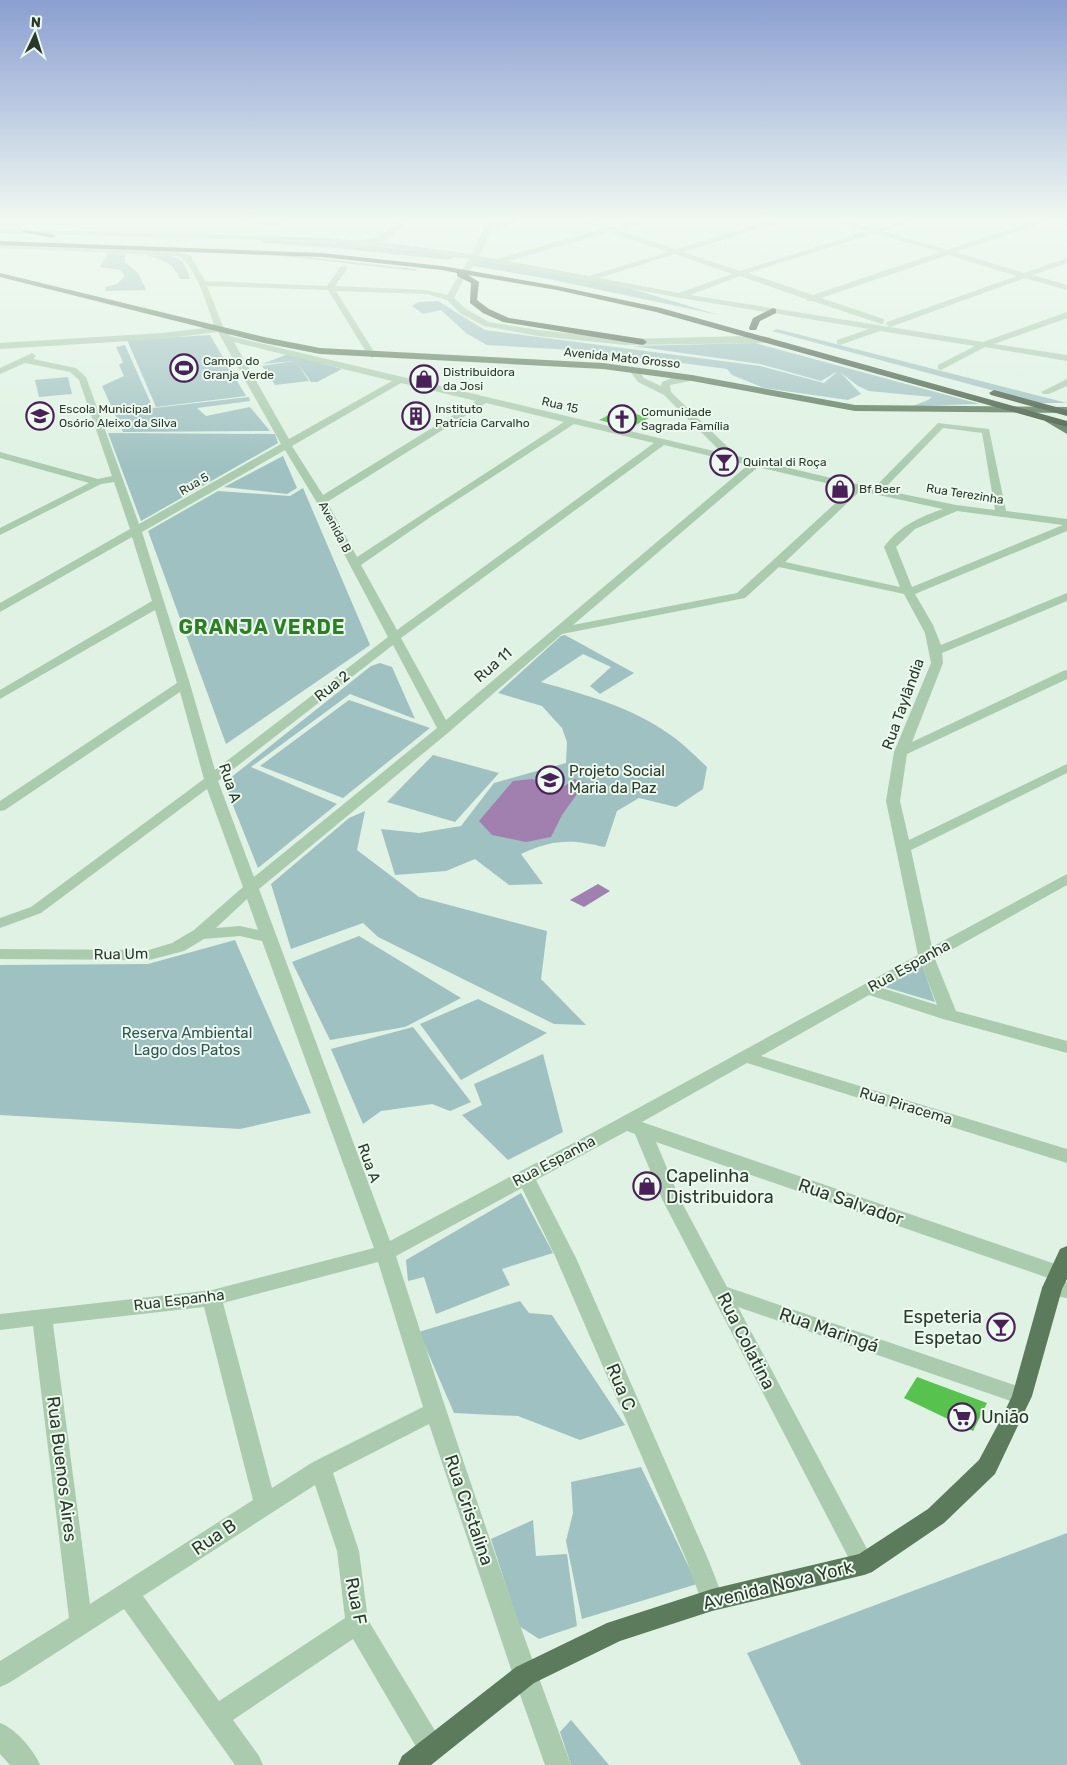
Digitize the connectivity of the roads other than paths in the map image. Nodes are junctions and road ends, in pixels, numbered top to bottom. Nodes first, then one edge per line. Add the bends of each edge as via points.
1 (116, 303) edge
2 (210, 303) edge
3 (340, 303) edge
4 (455, 303) edge
5 (475, 303) edge
6 (628, 303) edge
7 (654, 303) edge
8 (726, 303) edge
9 (795, 303) edge
10 (829, 303) edge
11 (947, 303) edge
12 (773, 311) junction
13 (1067, 315) edge
14 (890, 324) junction
15 (753, 328) junction
16 (878, 328) junction
17 (220, 329) junction
18 (905, 333) junction
19 (227, 338) junction
20 (769, 340) junction
21 (61, 342) junction
22 (643, 342) junction
23 (817, 344) dead end
24 (985, 344) junction
25 (0, 346) edge
26 (839, 348) dead end
27 (372, 355) junction
28 (1067, 358) edge
29 (24, 360) junction
30 (941, 367) dead end
31 (634, 370) junction
32 (0, 371) edge
33 (692, 378) junction
34 (400, 380) junction
35 (1067, 382) edge
36 (987, 391) dead end
37 (1046, 392) dead end
38 (667, 394) junction
39 (484, 400) junction
40 (1067, 411) edge
41 (1048, 419) junction
42 (572, 421) junction
43 (1067, 424) edge
44 (1067, 431) edge
45 (662, 442) junction
46 (287, 445) junction
47 (0, 455) edge
48 (14, 459) junction
49 (734, 459) junction
50 (756, 464) junction
51 (0, 466) edge
52 (117, 478) junction
53 (98, 482) junction
54 (858, 488) junction
55 (876, 492) junction
56 (321, 501) junction
57 (956, 508) junction
58 (1001, 514) junction
59 (1067, 522) edge
60 (1067, 527) edge
61 (136, 531) junction
62 (0, 532) edge
63 (776, 563) junction
64 (355, 564) junction
65 (909, 592) junction
66 (1067, 597) edge
67 (158, 603) junction
68 (0, 608) edge
69 (557, 631) junction
70 (394, 638) junction
71 (936, 651) junction
72 (1067, 674) edge
73 (184, 684) junction
74 (0, 695) edge
75 (444, 729) junction
76 (901, 752) junction
77 (1067, 768) edge
78 (211, 780) junction
79 (0, 807) edge
80 (902, 849) junction
81 (1067, 879) edge
82 (250, 888) junction
83 (0, 923) edge
84 (200, 934) junction
85 (268, 937) junction
86 (0, 954) edge
87 (926, 956) junction
88 (867, 989) junction
89 (949, 1015) junction
90 (1067, 1047) edge
91 (746, 1057) junction
92 (634, 1126) junction
93 (1067, 1156) edge
94 (525, 1176) junction
95 (385, 1253) junction
96 (1067, 1254) edge
97 (1060, 1284) edge
98 (722, 1293) junction
99 (212, 1298) junction
100 (42, 1316) junction
101 (0, 1322) edge
102 (1022, 1396) junction
103 (435, 1410) junction
104 (322, 1469) junction
105 (265, 1504) junction
106 (864, 1564) junction
107 (128, 1595) junction
108 (712, 1600) junction
109 (81, 1622) junction
110 (357, 1623) junction
111 (0, 1675) edge
112 (525, 1675) junction
113 (215, 1718) junction
114 (0, 1735) edge
115 (431, 1748) junction
116 (27, 1765) edge
117 (250, 1765) edge
118 (411, 1765) edge
119 (558, 1765) edge

1 - 17 main road, Avenida Mato Grosso
2 - 17 street, Avenida B
3 - 27 street
4 - 22 street via 463,311 498,327 593,340
5 - 22 highway via 495,317 511,322
6 - 20 highway
7 - 15 highway
8 - 12 street
9 - 12 street
10 - 14 street
11 - 14 street
12 - 15 highway via 756,320
12 - 16 street
13 - 24 street
14 - 18 street
15 - 23 highway
16 - 18 street
16 - 26 street
17 - 19 street, Avenida B
17 - 21 street
17 - 27 main road, Avenida Mato Grosso via 320,351
18 - 24 street
19 - 34 street, Rua 15
19 - 46 street, Avenida B
20 - 22 street
20 - 41 highway
21 - 25 street
21 - 29 street
24 - 28 street
24 - 30 street
27 - 31 main road, Avenida Mato Grosso
29 - 32 street
29 - 52 street, Rua A via 66,368 81,375
31 - 33 main road, Avenida Mato Grosso
31 - 38 street via 641,380
33 - 38 street via 665,384
33 - 40 main road, Avenida Mato Grosso via 856,408
34 - 39 street, Rua 15
34 - 46 street, Rua 5
35 - 37 street
36 - 40 highway
38 - 49 street
39 - 42 street, Rua 15
39 - 56 street
41 - 43 highway
41 - 44 main road
42 - 45 street, Rua 15
42 - 64 street
45 - 49 street, Rua 15
45 - 70 street, Rua 2
46 - 56 street, Avenida B
46 - 61 street, Rua 5
47 - 48 street
48 - 51 street
48 - 53 street
49 - 50 street, Rua 15
50 - 54 street, Rua 15
50 - 69 street, Rua 11
52 - 53 street
52 - 61 street, Rua A
53 - 62 street
54 - 55 street, Rua Terezinha
54 - 63 street
55 - 57 street, Rua Terezinha
55 - 58 street via 941,425 986,431
56 - 64 street, Avenida B
57 - 58 street, Rua Terezinha
57 - 65 street, Rua Taylândia via 923,520 890,547
58 - 59 street, Rua Terezinha
60 - 65 street
61 - 67 street, Rua A
61 - 68 street, Rua 5
63 - 65 street
63 - 69 street via 741,596
64 - 70 street, Avenida B
65 - 71 street, Rua Taylândia via 933,634
66 - 71 street
67 - 73 street, Rua A
67 - 74 street
69 - 75 street, Rua 11
70 - 75 street, Avenida B
70 - 78 street, Rua 2
71 - 76 street, Rua Taylândia via 937,663
72 - 76 street
73 - 78 street, Rua A
73 - 79 street
75 - 82 street, Rua 11
76 - 80 street, Rua Taylândia via 892,801
77 - 80 street
78 - 82 street, Rua A
78 - 83 street, Rua 2 via 36,910
80 - 87 street, Rua Taylândia
81 - 87 street, Rua Espanha
82 - 84 street, Rua Um
82 - 85 street, Rua A
84 - 85 street via 240,931
84 - 86 street, Rua Um via 178,947 149,955
85 - 95 street, Rua A
87 - 88 street, Rua Espanha
87 - 89 street, Rua Taylândia
88 - 89 street
88 - 91 street, Rua Espanha
89 - 90 street
91 - 92 street, Rua Espanha
91 - 93 street, Rua Piracema
92 - 94 street, Rua Espanha
92 - 97 street, Rua Salvador
92 - 98 street, Rua Colatina
94 - 95 street, Rua Espanha
94 - 108 street, Rua C via 566,1258 694,1551
95 - 99 street, Rua Espanha
95 - 103 street, Rua Cristalina
96 - 97 main road, Avenida Nova York
97 - 102 main road, Avenida Nova York
98 - 102 street, Rua Maringá
98 - 106 street, Rua Colatina
99 - 100 street, Rua Espanha
99 - 105 street
100 - 101 street, Rua Espanha
100 - 109 street, Rua Buenos Aires
102 - 106 main road, Avenida Nova York via 987,1467 936,1516
103 - 104 street, Rua B
103 - 112 street, Rua Cristalina
104 - 105 street, Rua B
104 - 110 street, Rua F via 348,1551
105 - 107 street, Rua B
106 - 108 main road, Avenida Nova York
107 - 109 street, Rua B
107 - 113 street
108 - 112 main road, Avenida Nova York via 615,1631
109 - 111 street, Rua B
110 - 113 street
110 - 115 street, Rua F
112 - 115 main road, Avenida Nova York
112 - 119 street, Rua Cristalina
113 - 117 street
114 - 116 street
115 - 118 main road, Avenida Nova York

